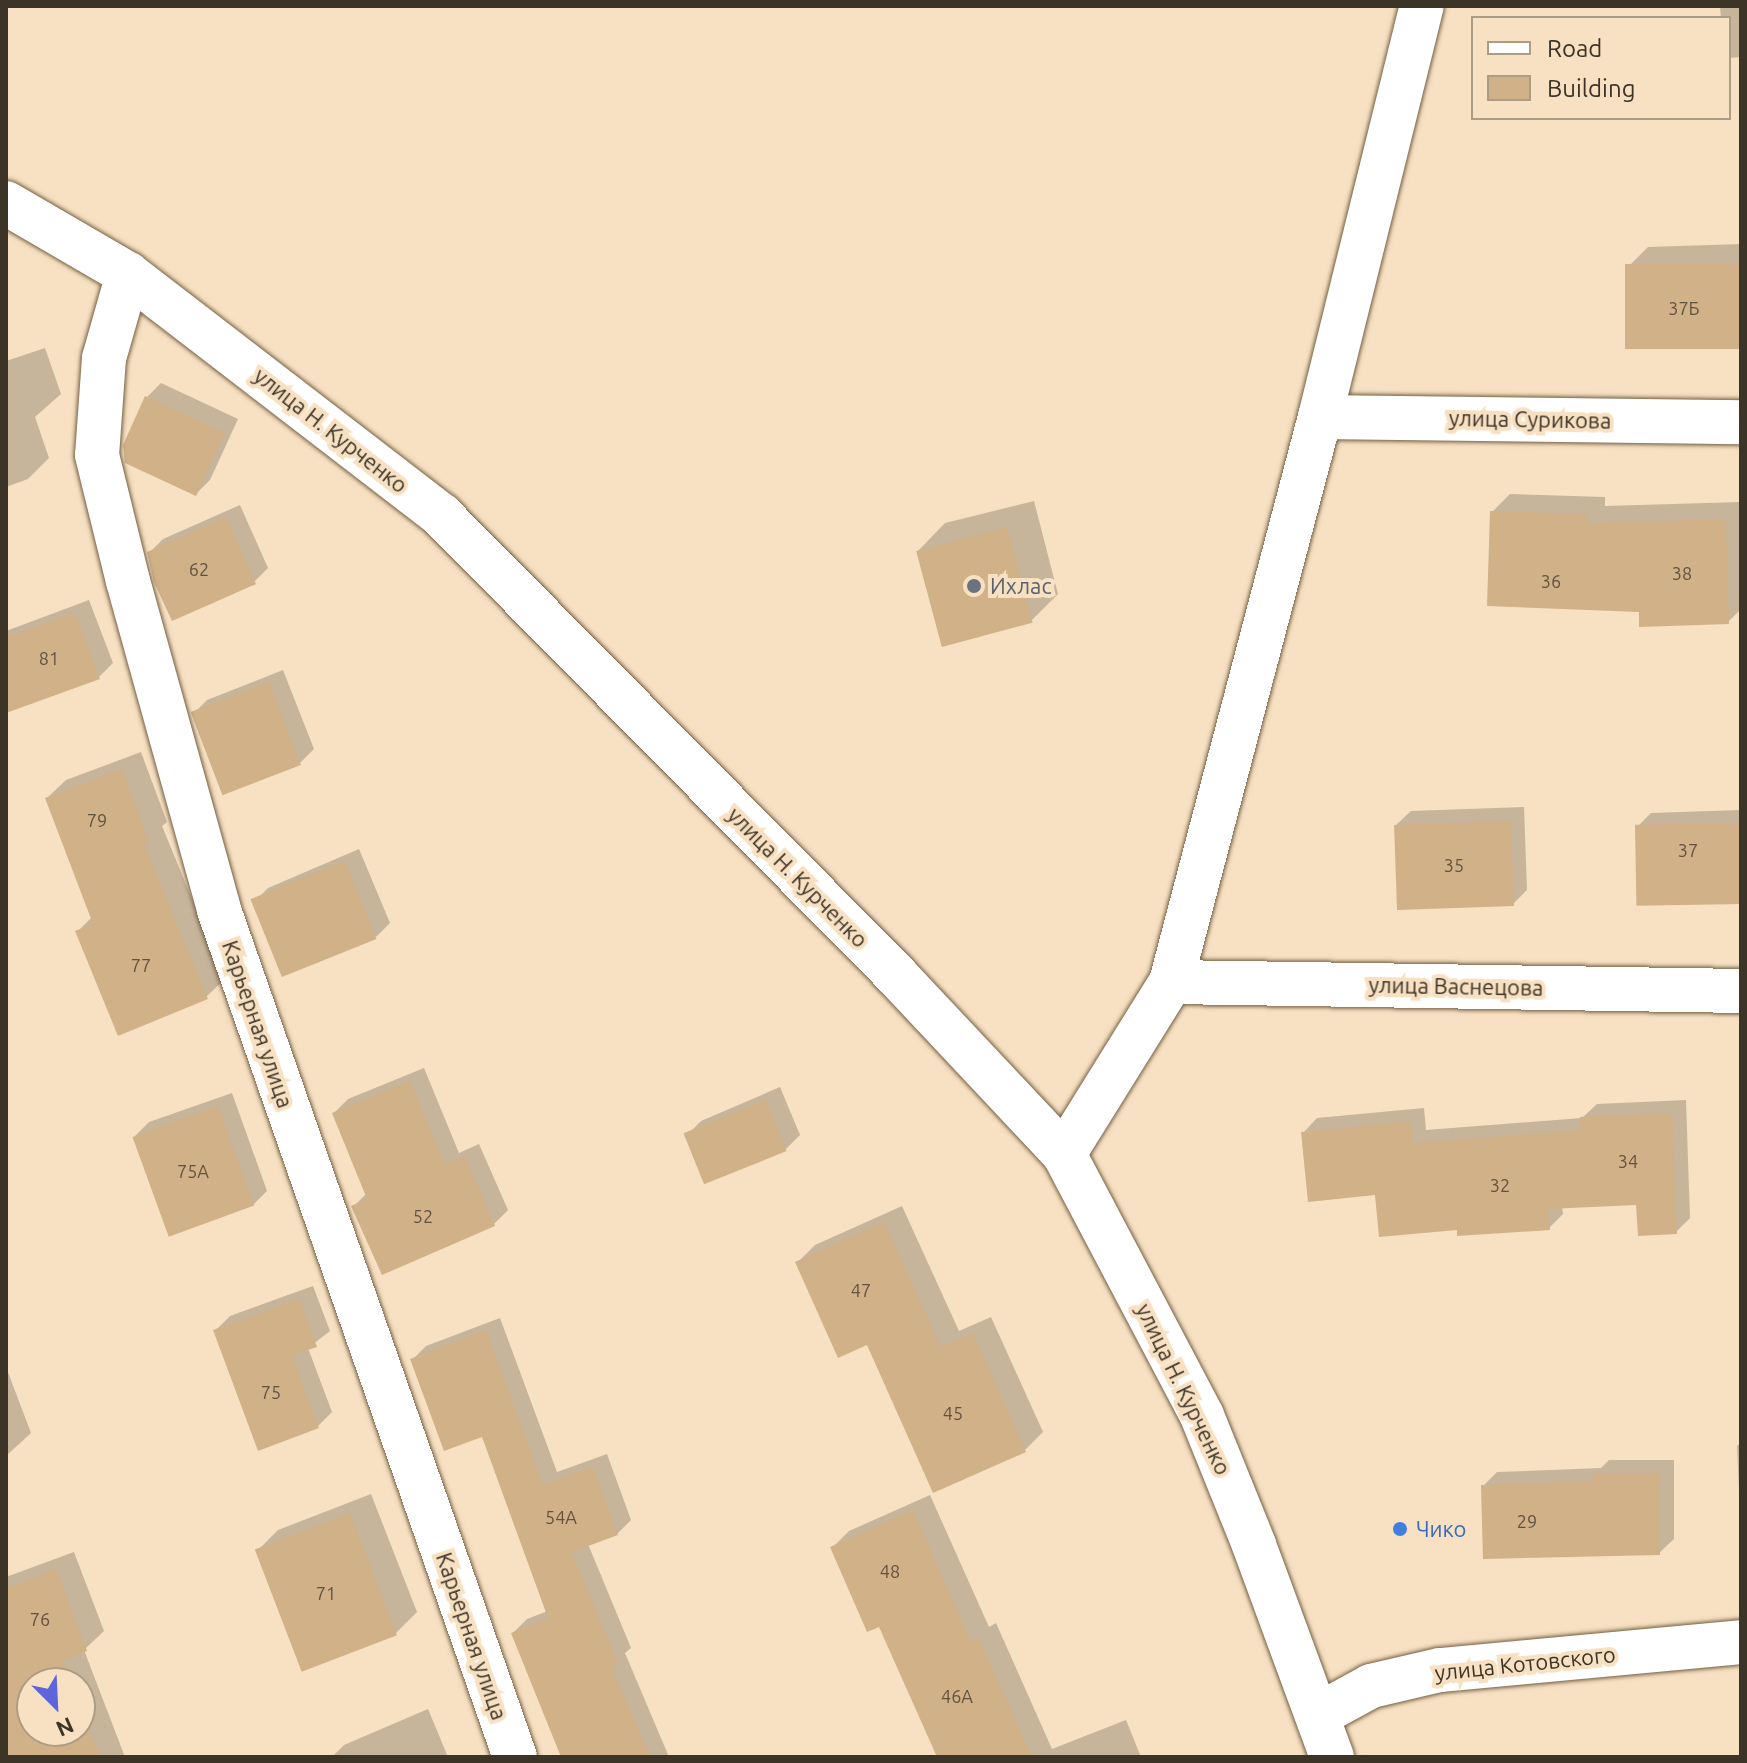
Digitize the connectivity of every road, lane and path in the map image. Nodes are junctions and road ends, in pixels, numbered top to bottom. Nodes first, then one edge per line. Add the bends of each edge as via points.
1 (1422, 6) edge
2 (6, 203) edge
3 (128, 274) junction
4 (1320, 417) junction
5 (1741, 422) edge
6 (1171, 982) junction
7 (1741, 991) edge
8 (1064, 1154) junction
9 (1741, 1642) edge
10 (1318, 1715) junction
11 (515, 1757) edge
12 (1332, 1757) edge

1 - 4 street
2 - 3 street, улица Н. Курченко
3 - 8 street, улица Н. Курченко via 441,515 885,964
3 - 11 street, Карьерная улица via 104,358 97,455 125,567 219,910
4 - 5 street, улица Сурикова
4 - 6 street
6 - 7 street, улица Васнецова
6 - 8 street
8 - 10 street, улица Н. Курченко via 1202,1416
9 - 10 street, улица Котовского via 1440,1670 1371,1686
10 - 12 street, улица Н. Курченко

